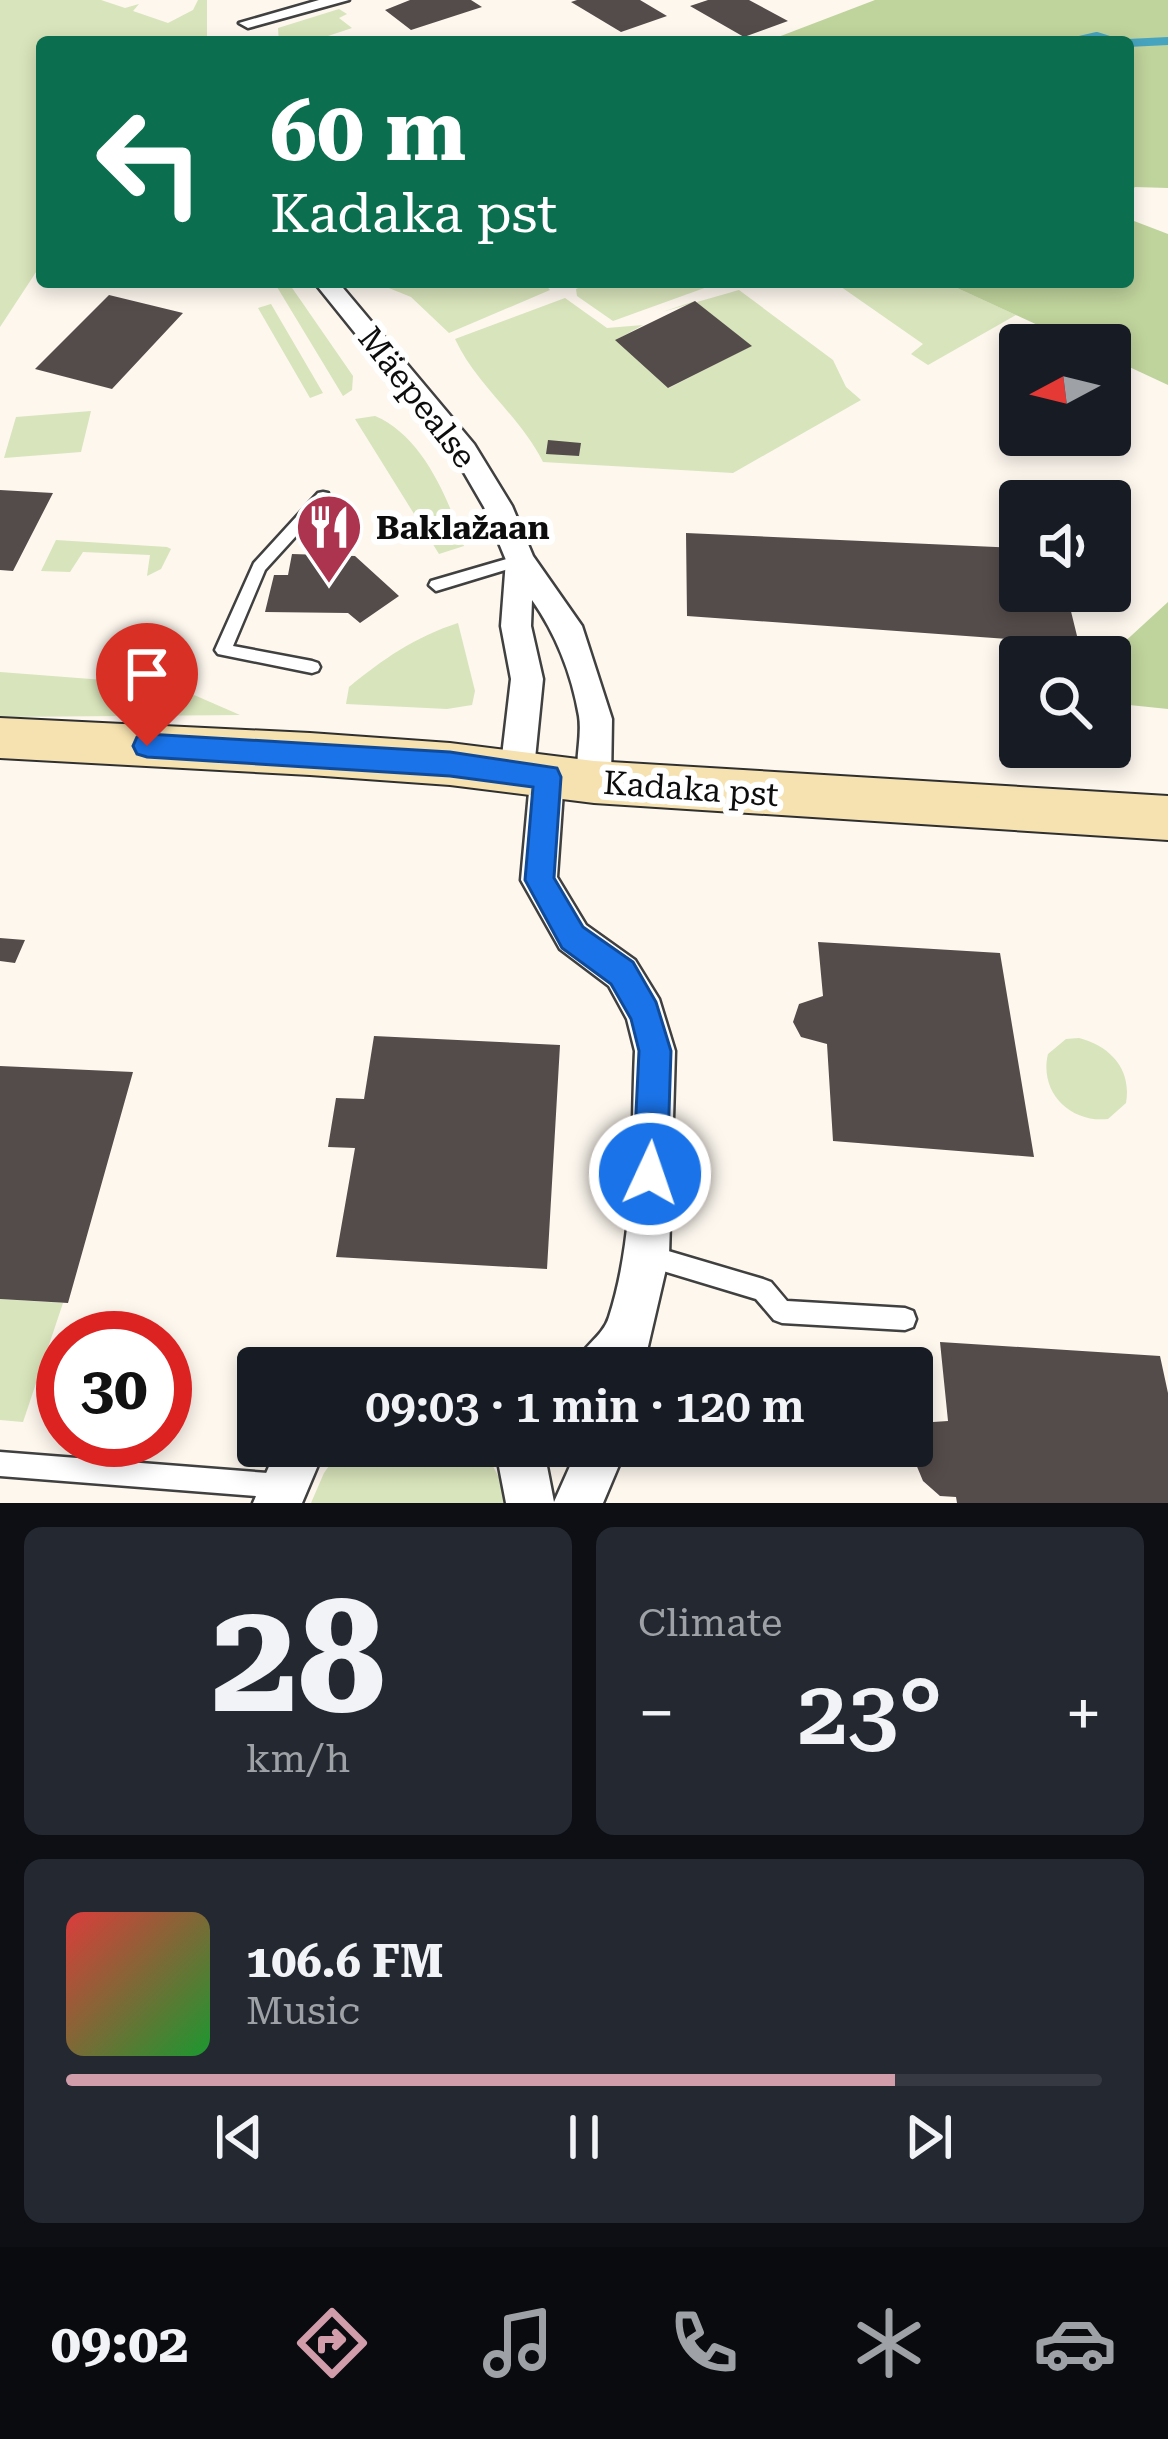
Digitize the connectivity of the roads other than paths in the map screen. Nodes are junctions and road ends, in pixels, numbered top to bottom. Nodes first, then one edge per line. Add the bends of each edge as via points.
1 (340, 0) edge
2 (247, 23) edge
3 (331, 288) edge
4 (323, 497) dead end
5 (520, 560) junction
6 (436, 585) dead end
7 (312, 667) dead end
8 (0, 738) edge
9 (553, 777) junction
10 (1168, 818) edge
11 (647, 1256) junction
12 (905, 1319) dead end
13 (618, 1347) edge
14 (0, 1464) edge
15 (523, 1467) edge
16 (594, 1467) edge
17 (287, 1478) edge
18 (530, 1503) edge
19 (578, 1503) edge

1 - 2 street
3 - 5 street, Mäepealse via 465,451
4 - 7 lane via 259,567 223,650
5 - 6 lane
5 - 9 street via 516,626
5 - 9 street, Mäepealse via 567,626 596,719
8 - 9 main road, Kadaka pst
9 - 10 main road, Kadaka pst
9 - 11 street via 539,880 573,937 622,973 655,1051
11 - 12 lane via 763,1290 782,1312
11 - 13 street
14 - 17 lane
15 - 18 street
16 - 19 street

